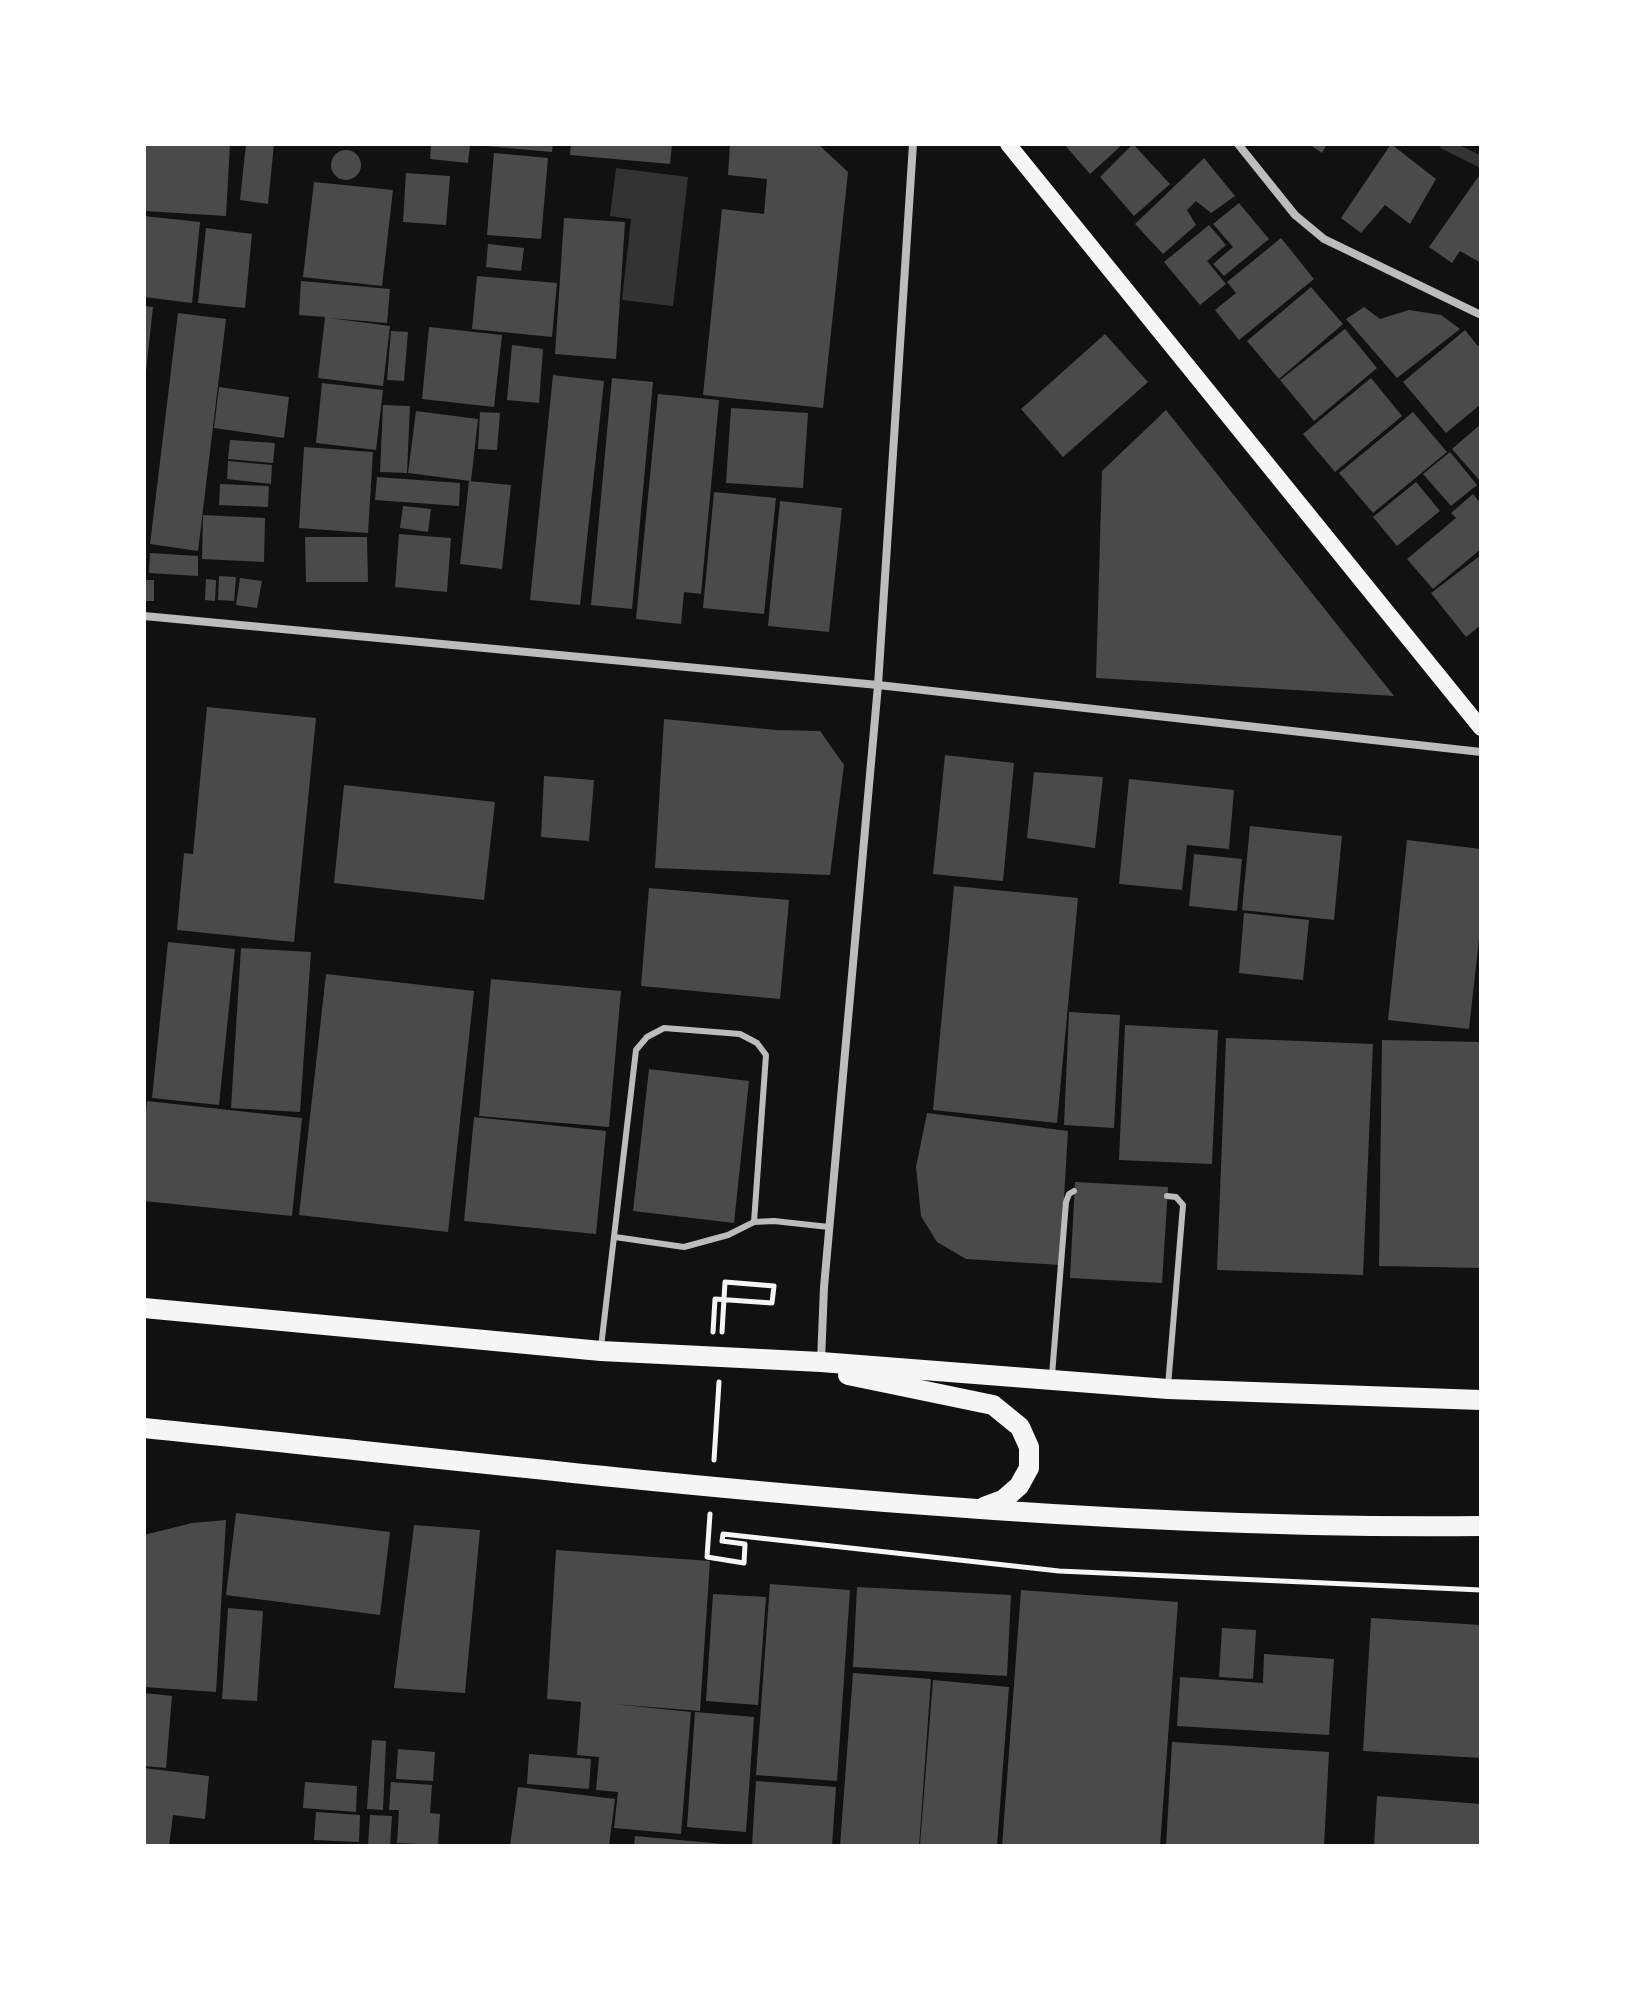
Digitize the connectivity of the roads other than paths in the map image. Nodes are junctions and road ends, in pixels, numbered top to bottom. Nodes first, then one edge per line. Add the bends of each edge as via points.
1 (913, 144) edge
2 (1008, 144) edge
3 (1238, 144) edge
4 (1481, 315) edge
5 (144, 616) edge
6 (878, 685) junction
7 (1481, 728) edge
8 (1481, 752) edge
9 (1074, 1191) dead end
10 (1167, 1196) dead end
11 (754, 1222) junction
12 (829, 1227) junction
13 (615, 1237) junction
14 (144, 1308) edge
15 (601, 1351) junction
16 (770, 1359) junction
17 (821, 1362) junction
18 (1052, 1382) junction
19 (1168, 1389) junction
20 (1481, 1400) edge
21 (144, 1428) edge
22 (984, 1507) junction
23 (1481, 1526) edge

1 - 6 street
2 - 7 main road
3 - 4 street via 1295,215 1324,239
5 - 6 street
6 - 8 street
6 - 12 street
9 - 18 lane via 1066,1202
10 - 19 lane via 1183,1205
11 - 12 lane
11 - 13 lane via 684,1247
11 - 13 lane via 766,1055 740,1034 664,1028 636,1050
12 - 17 street
13 - 15 lane
14 - 15 main road
15 - 16 main road
16 - 17 main road
16 - 22 main road via 993,1405 1020,1427 1029,1447 1029,1468 1003,1500
17 - 18 main road
18 - 19 main road
19 - 20 main road
21 - 22 main road via 729,1488
22 - 23 main road via 1137,1519

